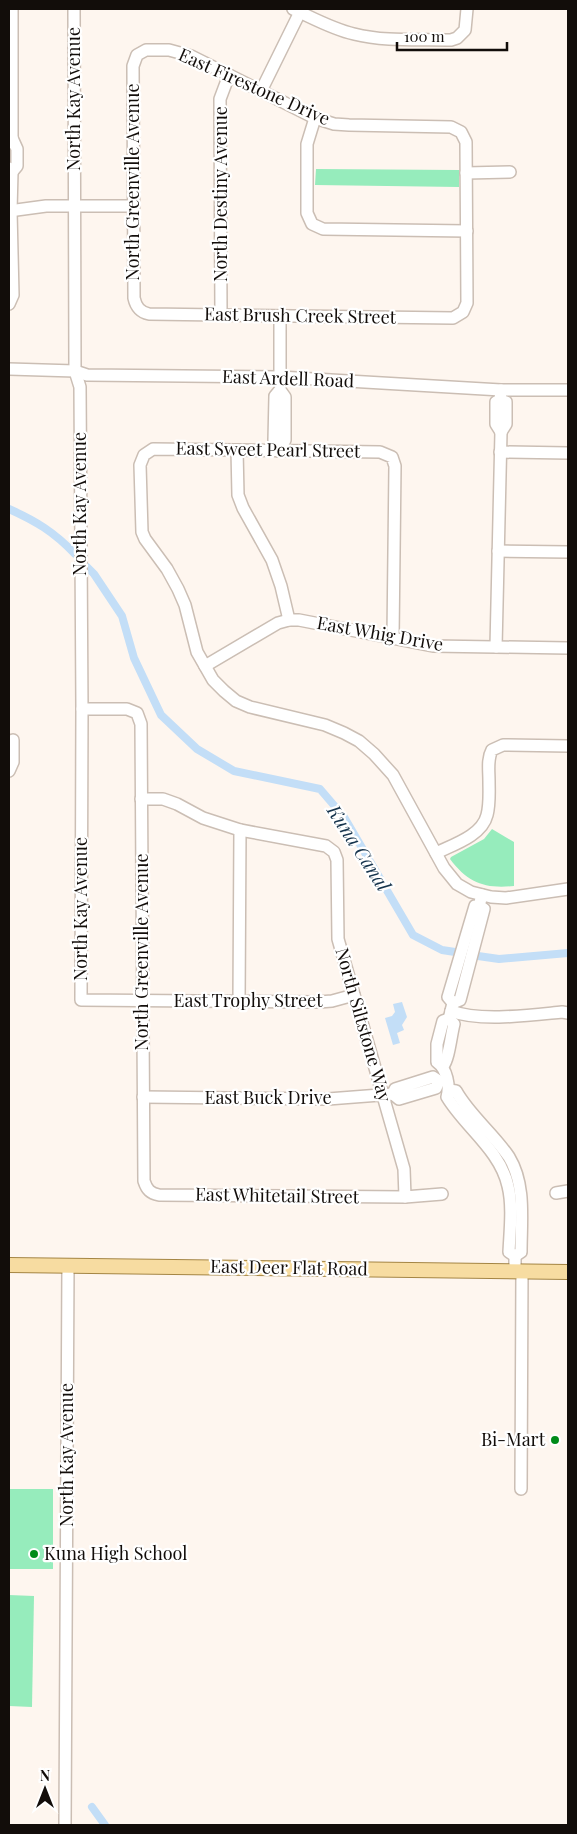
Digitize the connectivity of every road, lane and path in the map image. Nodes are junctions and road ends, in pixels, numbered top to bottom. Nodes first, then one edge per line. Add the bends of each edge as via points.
1 (12, 9) edge
2 (74, 9) edge
3 (466, 9) edge
4 (296, 10) edge
5 (137, 55) joint
6 (230, 75) junction
7 (261, 91) junction
8 (10, 94) edge
9 (315, 118) junction
10 (10, 141) edge
11 (10, 170) edge
12 (510, 172) dead end
13 (466, 173) junction
14 (74, 206) junction
15 (133, 206) junction
16 (10, 211) edge
17 (467, 231) junction
18 (9, 304) edge
19 (138, 308) joint
20 (221, 316) junction
21 (280, 316) junction
22 (9, 369) edge
23 (75, 371) junction
24 (280, 377) junction
25 (568, 390) edge
26 (500, 395) junction
27 (237, 450) junction
28 (279, 451) junction
29 (500, 452) junction
30 (568, 453) edge
31 (498, 551) junction
32 (568, 552) edge
33 (289, 620) junction
34 (393, 638) junction
35 (496, 647) junction
36 (568, 648) edge
37 (205, 666) junction
38 (82, 709) junction
39 (14, 740) dead end
40 (568, 746) edge
41 (9, 771) edge
42 (142, 799) junction
43 (240, 830) junction
44 (436, 853) junction
45 (568, 889) edge
46 (481, 901) junction
47 (354, 995) junction
48 (81, 1000) joint
49 (142, 1000) junction
50 (239, 1002) junction
51 (451, 1011) junction
52 (568, 1013) edge
53 (445, 1084) junction
54 (388, 1095) junction
55 (143, 1097) junction
56 (149, 1191) joint
57 (568, 1191) edge
58 (556, 1193) dead end
59 (442, 1194) dead end
60 (406, 1197) junction
61 (9, 1265) edge
62 (68, 1265) junction
63 (518, 1271) junction
64 (568, 1272) edge
65 (521, 1489) dead end
66 (65, 1825) edge

1 - 8 street
2 - 14 street, North Kay Avenue
3 - 4 street via 467,25 462,34 451,40 375,38 353,34 329,27
4 - 7 street
5 - 6 street, East Firestone Drive via 146,50 180,52
5 - 15 street, North Greenville Avenue via 133,66
6 - 7 street, East Firestone Drive
6 - 20 street, North Destiny Avenue via 220,98
7 - 9 street, East Firestone Drive
8 - 10 street
9 - 13 street, East Firestone Drive via 349,125 451,127 461,132 466,142
9 - 17 street via 307,144 307,212 312,224 323,229
10 - 11 street via 17,149 17,166
11 - 16 street
12 - 13 street
13 - 17 street
14 - 15 street
14 - 16 street
14 - 23 street, North Kay Avenue
15 - 19 street, North Greenville Avenue via 134,298
16 - 18 street via 13,295
17 - 21 street, East Brush Creek Street via 467,303 463,312 453,318
19 - 20 street, East Brush Creek Street via 149,314
20 - 21 street, East Brush Creek Street
21 - 24 street
22 - 23 street, East Ardell Road
23 - 24 street, East Ardell Road via 87,375
23 - 38 street, North Kay Avenue via 80,387
24 - 26 street, East Ardell Road
24 - 28 street via 280,390 285,397 285,440
25 - 26 street, East Ardell Road
26 - 29 street via 496,402 496,424 501,432
27 - 28 street, East Sweet Pearl Street
27 - 33 street via 238,494 272,560
27 - 37 street, East Sweet Pearl Street via 153,449 144,455 140,465 142,532 178,589 197,652
28 - 34 street, East Sweet Pearl Street via 380,452 392,457 395,466
29 - 30 street
29 - 31 street
31 - 32 street
31 - 35 street
33 - 34 street, East Whig Drive
33 - 37 street, East Whig Drive via 276,624
34 - 35 street, East Whig Drive via 433,646
35 - 36 street, East Whig Drive
37 - 44 street via 213,680 236,701 325,725 364,745 393,775
38 - 42 street, North Greenville Avenue via 127,709 138,714 141,724
38 - 48 street, North Kay Avenue
39 - 41 street via 13,762
40 - 44 street via 503,746 492,750 487,818 472,835
42 - 43 street via 177,804 203,818
42 - 49 street, North Greenville Avenue
43 - 47 street, North Siltstone Way via 326,846 334,852 337,860 338,939
43 - 50 street
44 - 46 street via 457,884
45 - 46 street
46 - 51 street via 484,909 460,1000
47 - 50 street, East Trophy Street via 326,1002
47 - 54 street, North Siltstone Way
48 - 49 street, East Trophy Street
49 - 50 street, East Trophy Street
49 - 55 street, North Greenville Avenue
51 - 52 street via 474,1016
51 - 53 street via 454,1024 447,1061 443,1066
53 - 54 street, East Buck Drive via 433,1077 395,1089
53 - 63 street via 456,1091 502,1148 515,1171 521,1194 521,1252 515,1256
54 - 55 street, East Buck Drive via 328,1099
54 - 60 street, North Siltstone Way via 404,1169
55 - 56 street, North Greenville Avenue via 144,1181
56 - 60 street, East Whitetail Street via 159,1195
57 - 58 street
59 - 60 street, East Whitetail Street
61 - 62 main road, East Deer Flat Road
62 - 63 main road, East Deer Flat Road
62 - 66 street, North Kay Avenue
63 - 64 main road, East Deer Flat Road
63 - 65 street

